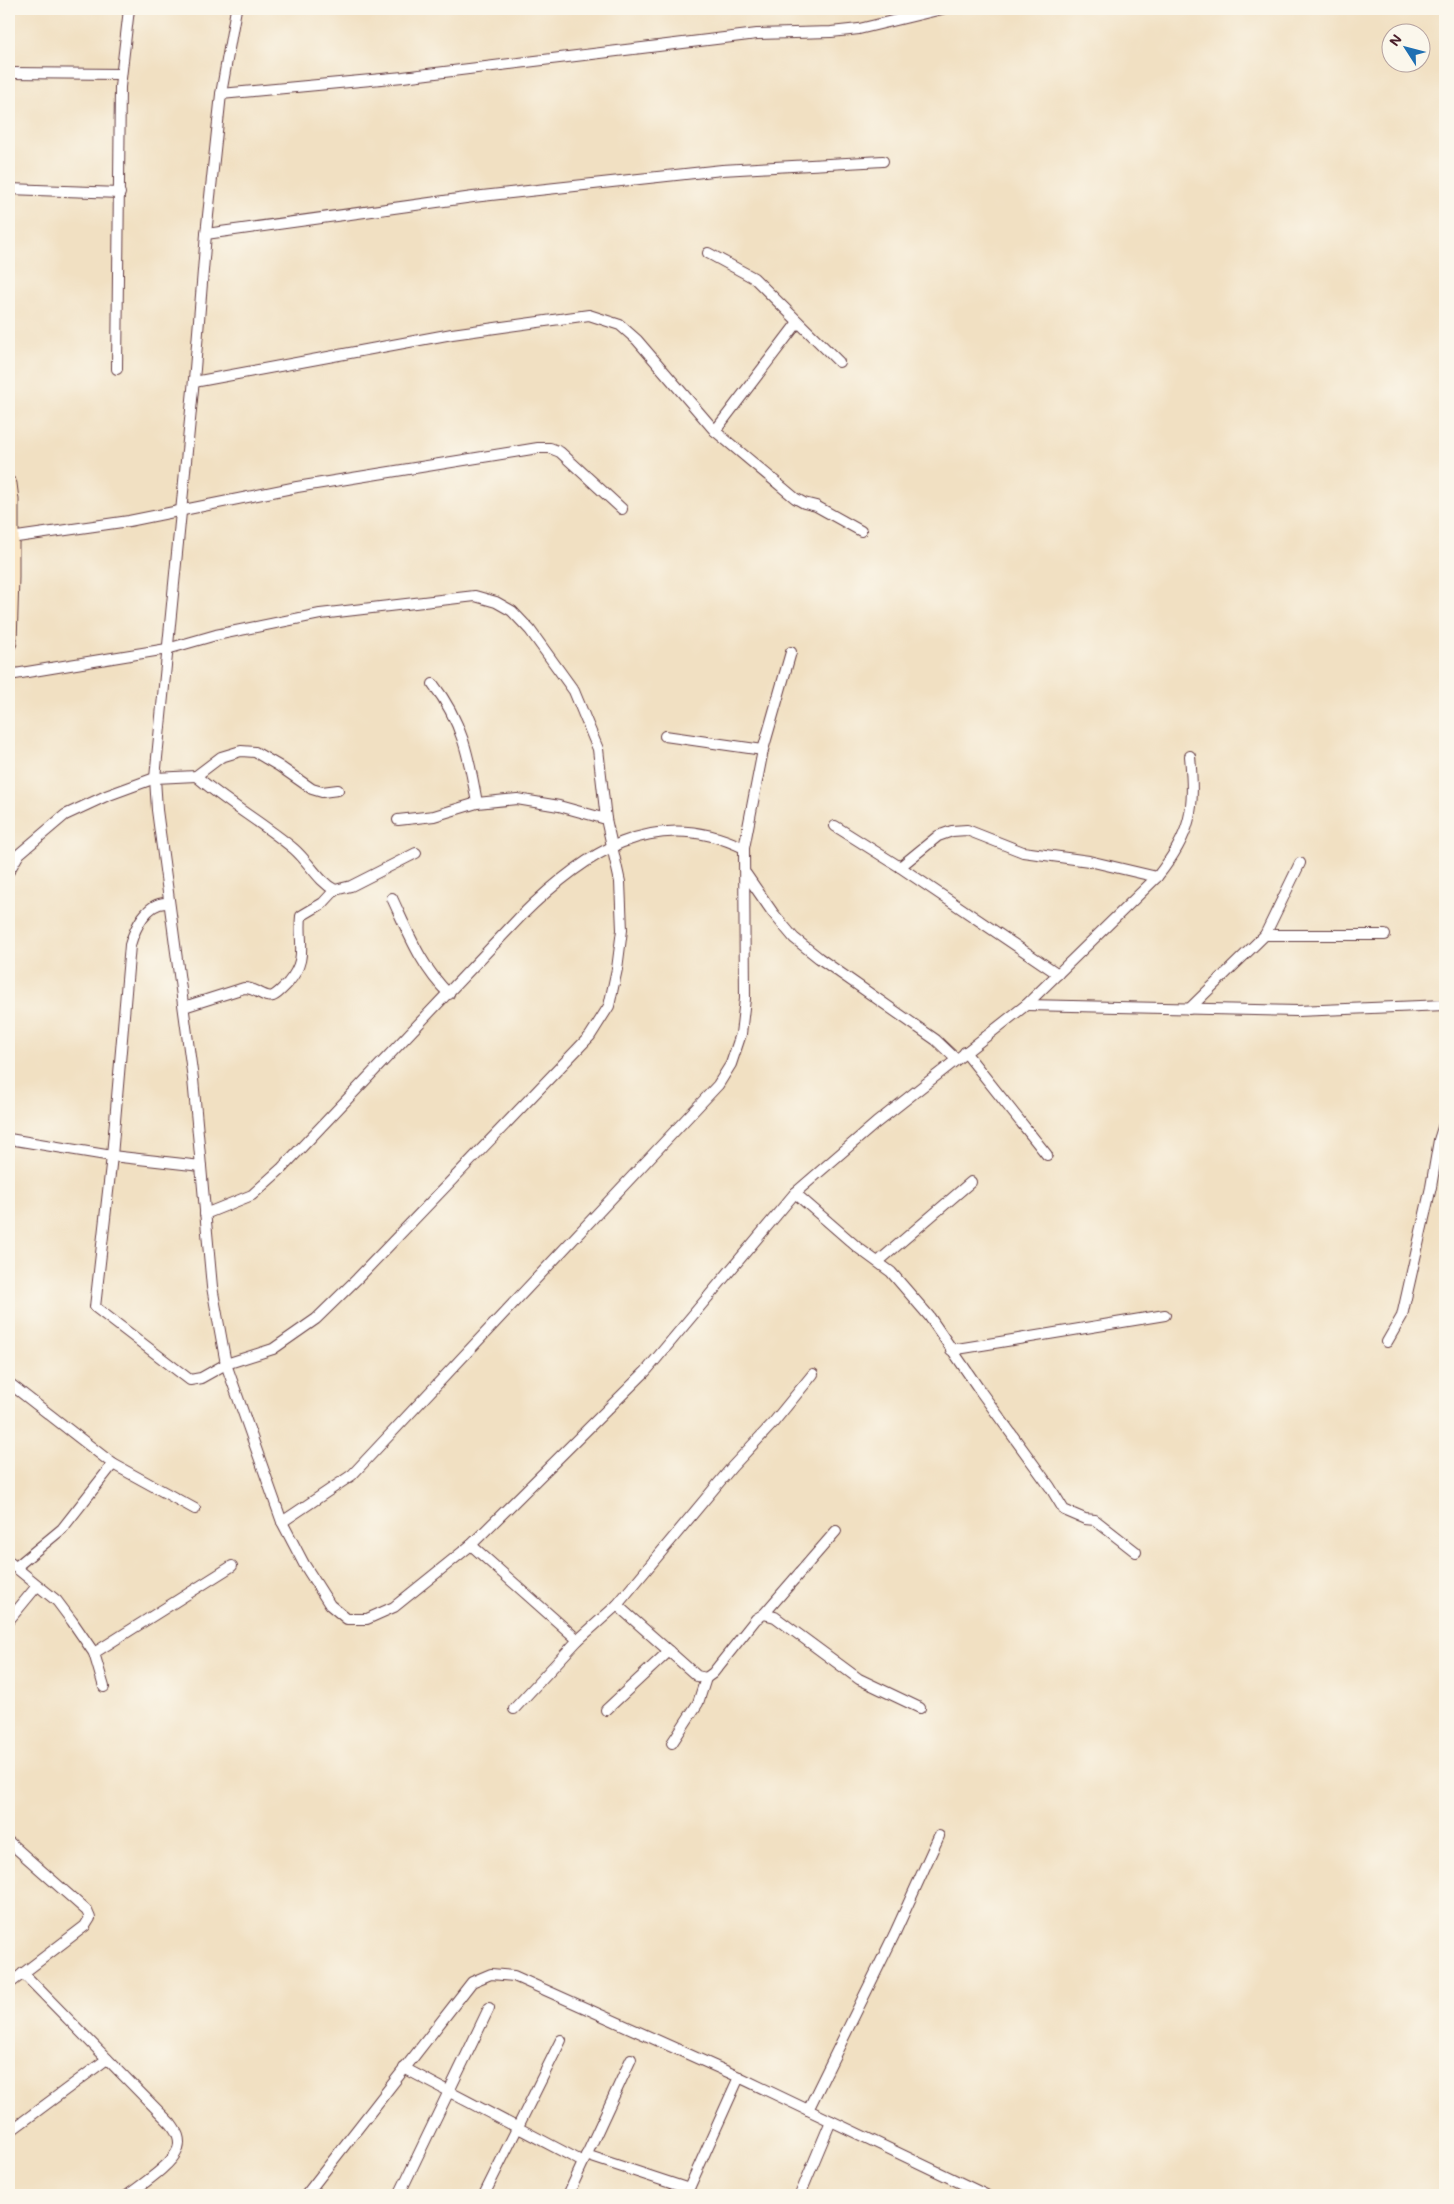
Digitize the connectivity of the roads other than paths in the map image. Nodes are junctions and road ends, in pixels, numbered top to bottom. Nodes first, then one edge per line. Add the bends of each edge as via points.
1 (129, 9) edge
2 (236, 9) edge
3 (942, 9) edge
4 (9, 73) edge
5 (121, 74) junction
6 (221, 94) junction
7 (883, 161) dead end
8 (9, 189) edge
9 (120, 193) junction
10 (206, 234) junction
11 (708, 253) dead end
12 (798, 322) junction
13 (839, 362) dead end
14 (117, 369) dead end
15 (194, 382) junction
16 (715, 431) junction
17 (9, 484) edge
18 (10, 501) edge
19 (622, 509) dead end
20 (180, 511) junction
21 (861, 531) dead end
22 (10, 538) junction
23 (9, 643) edge
24 (166, 649) junction
25 (790, 652) dead end
26 (9, 675) edge
27 (433, 684) dead end
28 (665, 736) dead end
29 (763, 750) junction
30 (1190, 756) dead end
31 (196, 776) junction
32 (155, 778) junction
33 (338, 790) dead end
34 (477, 802) junction
35 (606, 818) junction
36 (398, 820) dead end
37 (835, 826) dead end
38 (613, 845) junction
39 (744, 848) junction
40 (14, 853) edge
41 (416, 853) dead end
42 (1300, 862) dead end
43 (900, 866) junction
44 (9, 871) edge
45 (746, 874) junction
46 (1157, 877) junction
47 (335, 890) junction
48 (392, 898) dead end
49 (168, 903) junction
50 (1265, 935) junction
51 (1385, 936) dead end
52 (1058, 974) junction
53 (449, 994) junction
54 (1026, 1005) junction
55 (1445, 1006) edge
56 (184, 1007) junction
57 (1189, 1009) junction
58 (965, 1052) junction
59 (956, 1059) junction
60 (1445, 1121) edge
61 (9, 1139) edge
62 (1047, 1155) dead end
63 (112, 1156) junction
64 (201, 1166) junction
65 (971, 1182) dead end
66 (796, 1192) junction
67 (205, 1214) junction
68 (879, 1261) junction
69 (1165, 1315) dead end
70 (1387, 1342) dead end
71 (951, 1350) junction
72 (226, 1364) junction
73 (813, 1374) dead end
74 (9, 1383) edge
75 (113, 1464) junction
76 (195, 1509) dead end
77 (282, 1522) junction
78 (836, 1531) dead end
79 (471, 1545) junction
80 (1136, 1552) dead end
81 (12, 1564) edge
82 (232, 1566) dead end
83 (38, 1586) junction
84 (617, 1605) junction
85 (764, 1614) junction
86 (9, 1620) edge
87 (578, 1640) junction
88 (669, 1651) junction
89 (94, 1653) junction
90 (706, 1678) junction
91 (104, 1687) dead end
92 (920, 1708) dead end
93 (514, 1709) dead end
94 (606, 1710) dead end
95 (672, 1743) dead end
96 (939, 1836) dead end
97 (9, 1842) edge
98 (23, 1974) junction
99 (9, 1984) edge
100 (488, 2008) dead end
101 (561, 2040) dead end
102 (107, 2059) junction
103 (631, 2059) dead end
104 (404, 2068) junction
105 (740, 2077) junction
106 (448, 2092) junction
107 (808, 2110) junction
108 (831, 2121) junction
109 (517, 2128) junction
110 (9, 2132) edge
111 (585, 2158) junction
112 (688, 2192) edge
113 (128, 2195) edge
114 (306, 2195) edge
115 (399, 2195) edge
116 (484, 2195) edge
117 (568, 2195) edge
118 (800, 2195) edge
119 (986, 2195) edge

1 - 5 street
2 - 6 street
3 - 6 street via 858,29 757,34 403,77
4 - 5 street
5 - 9 street
6 - 10 street
7 - 10 street via 722,170 492,195
8 - 9 street
9 - 14 street
10 - 15 street
11 - 12 street via 754,278
12 - 13 street
12 - 16 street
15 - 16 street via 452,334 590,315 620,325 637,340
15 - 20 street
16 - 21 street via 795,498
17 - 18 street
18 - 22 street
19 - 20 street via 560,452 538,448 298,487
20 - 22 street
20 - 24 street
22 - 23 street
24 - 26 street
24 - 32 street
24 - 35 street via 216,635 320,614 475,596 496,602 512,610 530,630 574,691 598,749
25 - 29 street
27 - 34 street via 459,725
28 - 29 street
29 - 39 street
30 - 46 street via 1194,792 1190,823 1170,861
31 - 32 street
31 - 33 street via 221,757 241,751 255,752 312,789 322,792
31 - 47 street via 295,850 326,885
32 - 40 street via 65,816
32 - 49 street
34 - 35 street via 517,799
34 - 36 street via 434,816
35 - 38 street
37 - 43 street
38 - 39 street via 636,837 676,832 706,833
38 - 53 street via 581,863 546,890
38 - 72 street via 620,882 620,950 609,1006 590,1036 316,1319 273,1349
39 - 45 street
40 - 44 street
41 - 47 street via 351,886
42 - 50 street
43 - 46 street via 938,836 967,830 1023,852 1089,861
43 - 52 street
45 - 59 street via 794,938 936,1040
45 - 77 street via 746,999 741,1034 731,1064 718,1085 352,1475
46 - 52 street
47 - 56 street via 323,903 301,916 302,956 296,974 285,987 273,996 264,996 254,988 244,988
48 - 53 street via 421,960
49 - 56 street
49 - 63 street via 155,905 144,916 130,946
50 - 51 street
50 - 57 street
52 - 54 street
53 - 67 street via 282,1168 252,1195
54 - 57 street
54 - 58 street
55 - 57 street via 1297,1011
56 - 64 street
58 - 59 street
58 - 62 street
59 - 66 street
60 - 70 street via 1402,1316
61 - 63 street
63 - 64 street
63 - 72 street via 95,1307 190,1380 202,1378
64 - 67 street
65 - 68 street
66 - 68 street via 857,1247
66 - 79 street via 646,1371
67 - 72 street via 212,1287
68 - 71 street via 929,1316
69 - 71 street
71 - 80 street via 1064,1510 1095,1520
72 - 77 street
73 - 84 street
74 - 75 street
75 - 76 street
75 - 81 street via 62,1529
77 - 79 street via 330,1606 347,1619 368,1619 394,1607
78 - 85 street
79 - 87 street
81 - 83 street
82 - 89 street
83 - 86 street
83 - 89 street via 57,1601
84 - 87 street
84 - 88 street
85 - 90 street
85 - 92 street via 775,1617 859,1679
87 - 93 street
88 - 90 street via 697,1676
88 - 94 street
89 - 91 street
90 - 95 street via 698,1703
96 - 107 street via 894,1936
97 - 98 street via 87,1911 90,1918 85,1926
98 - 99 street
98 - 102 street
100 - 106 street
101 - 109 street
102 - 110 street
102 - 113 street via 179,2135 178,2149 170,2161
103 - 111 street
104 - 105 street via 472,1982 491,1974 514,1976
104 - 106 street
104 - 114 street
105 - 107 street
105 - 112 street
106 - 109 street
106 - 115 street
107 - 108 street
108 - 118 street
108 - 119 street
109 - 111 street
109 - 116 street
111 - 112 street
111 - 117 street

